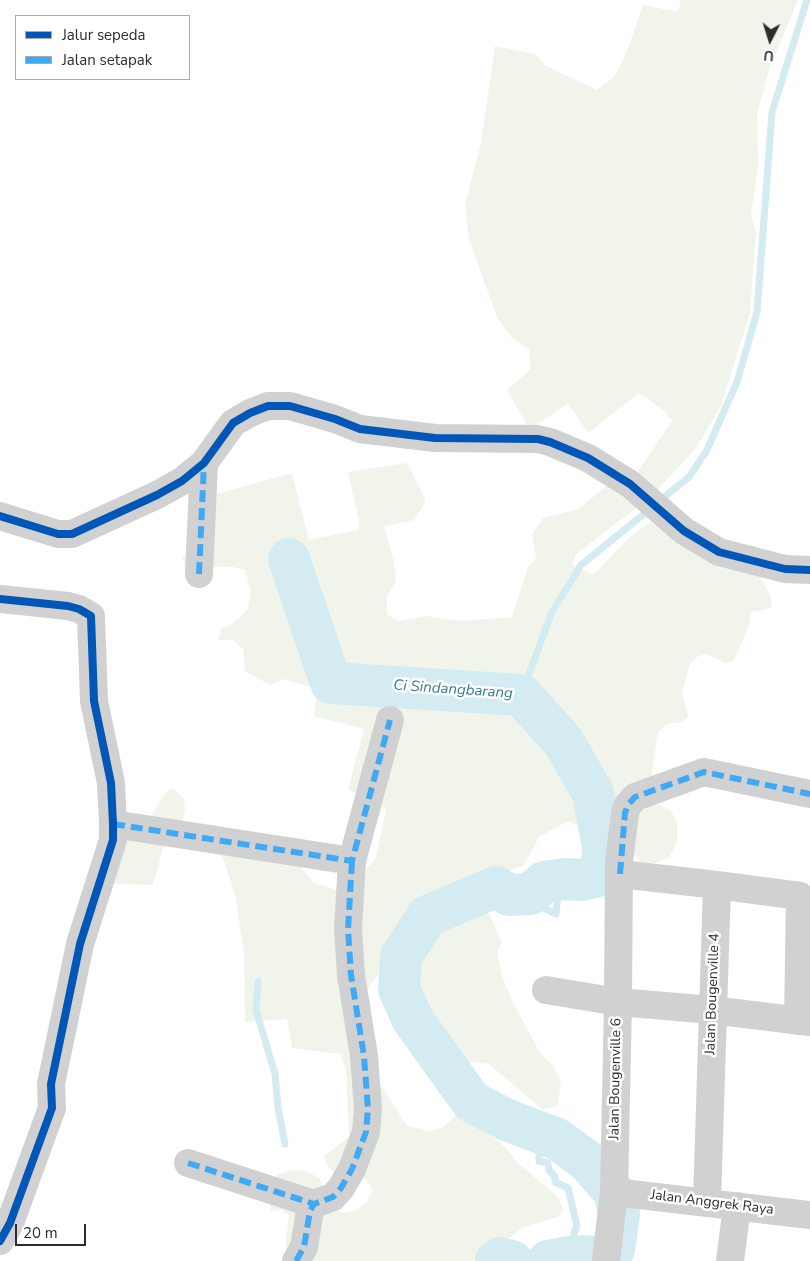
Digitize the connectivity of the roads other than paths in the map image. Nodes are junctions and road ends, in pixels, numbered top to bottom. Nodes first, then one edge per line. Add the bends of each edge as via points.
1 (204, 463) junction
2 (0, 516) edge
3 (810, 570) edge
4 (199, 574) dead end
5 (0, 599) edge
6 (390, 720) dead end
7 (810, 794) edge
8 (113, 824) junction
9 (352, 861) junction
10 (620, 874) junction
11 (717, 884) junction
12 (546, 990) dead end
13 (618, 1002) junction
14 (712, 1010) junction
15 (804, 1021) edge
16 (188, 1163) dead end
17 (614, 1192) junction
18 (707, 1202) junction
19 (314, 1204) junction
20 (737, 1206) junction
21 (810, 1215) edge
22 (0, 1241) edge
23 (296, 1261) edge
24 (606, 1261) edge
25 (730, 1261) edge

1 - 2 street via 157,495 72,534 58,534
1 - 3 street via 233,423 268,406 290,406 360,429 435,438 538,439 588,458 643,494 684,531 719,552 785,569
1 - 4 street
5 - 8 street via 68,606 91,616 94,702 111,783
6 - 9 street
7 - 10 street via 704,772 635,797 625,813
8 - 9 street
8 - 22 street via 113,840 80,944 51,1084 52,1108 10,1223
9 - 19 street via 348,929 368,1109 352,1169 344,1184 333,1196
10 - 11 street
10 - 13 street
11 - 14 street, Jalan Bougenville 4
11 - 15 street via 800,896
12 - 13 street
13 - 14 street, Jalan Bougenville 6
13 - 17 street, Jalan Bougenville 6
14 - 15 street, Jalan Bougenville 6
14 - 18 street, Jalan Bougenville 4
16 - 19 street
17 - 18 street, Jalan Anggrek Raya
17 - 24 street, Jalan Bougenville 6
18 - 20 street, Jalan Anggrek Raya
19 - 23 street via 304,1247
20 - 21 street, Jalan Anggrek Raya
20 - 25 street

